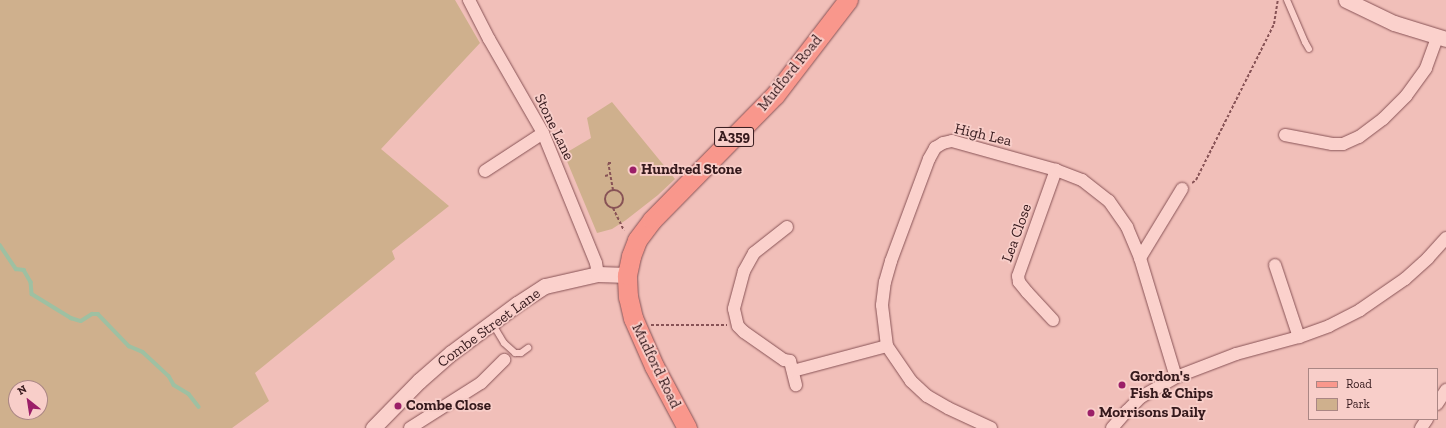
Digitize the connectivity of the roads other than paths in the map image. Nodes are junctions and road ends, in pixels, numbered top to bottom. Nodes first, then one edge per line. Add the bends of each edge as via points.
1 (469, 0) edge
2 (848, 0) edge
3 (1288, 0) edge
4 (1346, 0) edge
5 (1442, 38) edge
6 (1309, 48) dead end
7 (542, 133) junction
8 (1285, 135) dead end
9 (1056, 170) junction
10 (485, 171) dead end
11 (1182, 189) road end
12 (787, 227) dead end
13 (1446, 238) edge
14 (1140, 258) junction
15 (1275, 265) dead end
16 (598, 274) junction
17 (627, 275) junction
18 (1053, 320) dead end
19 (492, 323) junction
20 (1299, 337) junction
21 (887, 346) junction
22 (528, 348) dead end
23 (504, 360) dead end
24 (793, 371) junction
25 (1176, 377) junction
26 (796, 385) dead end
27 (1446, 390) edge
28 (1438, 402) edge
29 (1116, 427) edge
30 (374, 428) edge
31 (410, 428) edge
32 (687, 428) edge
33 (991, 428) edge

1 - 7 street, Stone Lane
2 - 17 main road, Mudford Road / A359 via 775,94 652,220 637,240
3 - 6 lane
4 - 5 street via 1394,23
5 - 8 street via 1426,68 1406,96 1383,119 1359,136 1343,144 1332,144
7 - 10 street
7 - 16 street, Stone Lane via 596,263
9 - 14 street, High Lea via 1082,180 1109,201 1127,227
9 - 18 street, Lea Close via 1018,276 1019,282
9 - 21 street, High Lea via 952,141 935,148 921,179 885,282 882,305
11 - 14 street
12 - 24 street via 754,253 744,270 734,309 738,326 784,360 790,361
13 - 20 street via 1405,279 1383,295 1329,326
14 - 25 street, High Lea
15 - 20 street
16 - 17 street, Combe Street Lane
16 - 19 street, Combe Street Lane via 545,286
17 - 32 main road, Mudford Road / A359 via 628,297 636,325 654,366
19 - 22 lane via 504,343 515,353 521,353
19 - 30 street, Combe Street Lane via 451,353 419,381
20 - 25 street via 1236,354
21 - 24 street
21 - 33 street, High Lea via 911,381 927,396
23 - 31 street via 481,383
24 - 26 street
25 - 29 street via 1141,397
27 - 28 street

